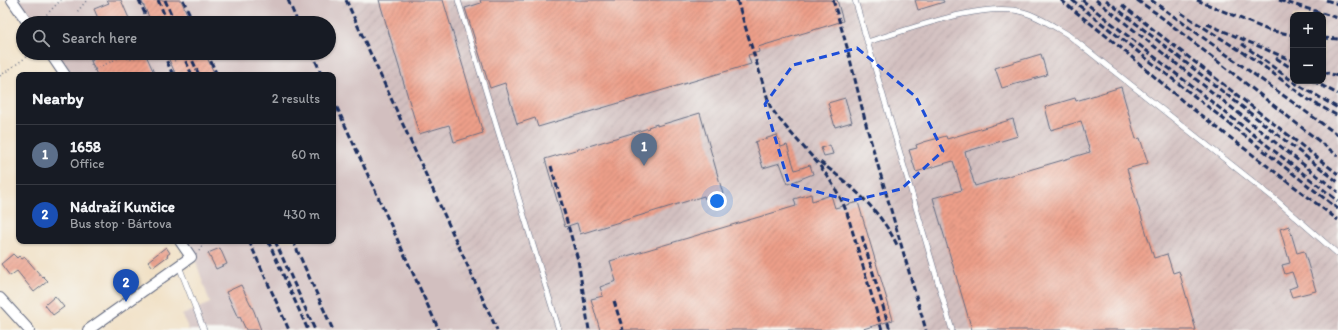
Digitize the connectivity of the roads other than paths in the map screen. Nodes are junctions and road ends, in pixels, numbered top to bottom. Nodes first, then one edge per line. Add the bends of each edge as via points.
1 (12, 0) edge
2 (458, 0) edge
3 (855, 0) edge
4 (23, 16) edge
5 (867, 42) junction
6 (55, 60) edge
7 (63, 72) edge
8 (182, 244) edge
9 (1338, 254) edge
10 (178, 265) junction
11 (0, 298) edge
12 (29, 330) edge
13 (88, 330) edge
14 (204, 330) edge
15 (559, 330) edge
16 (952, 330) edge

1 - 4 street
2 - 15 lane
3 - 5 lane
5 - 9 lane via 960,15 996,9 1023,12 1043,21 1067,34 1275,199
5 - 16 lane
6 - 7 street
8 - 10 street via 191,257
10 - 13 street
10 - 14 lane
11 - 12 street

